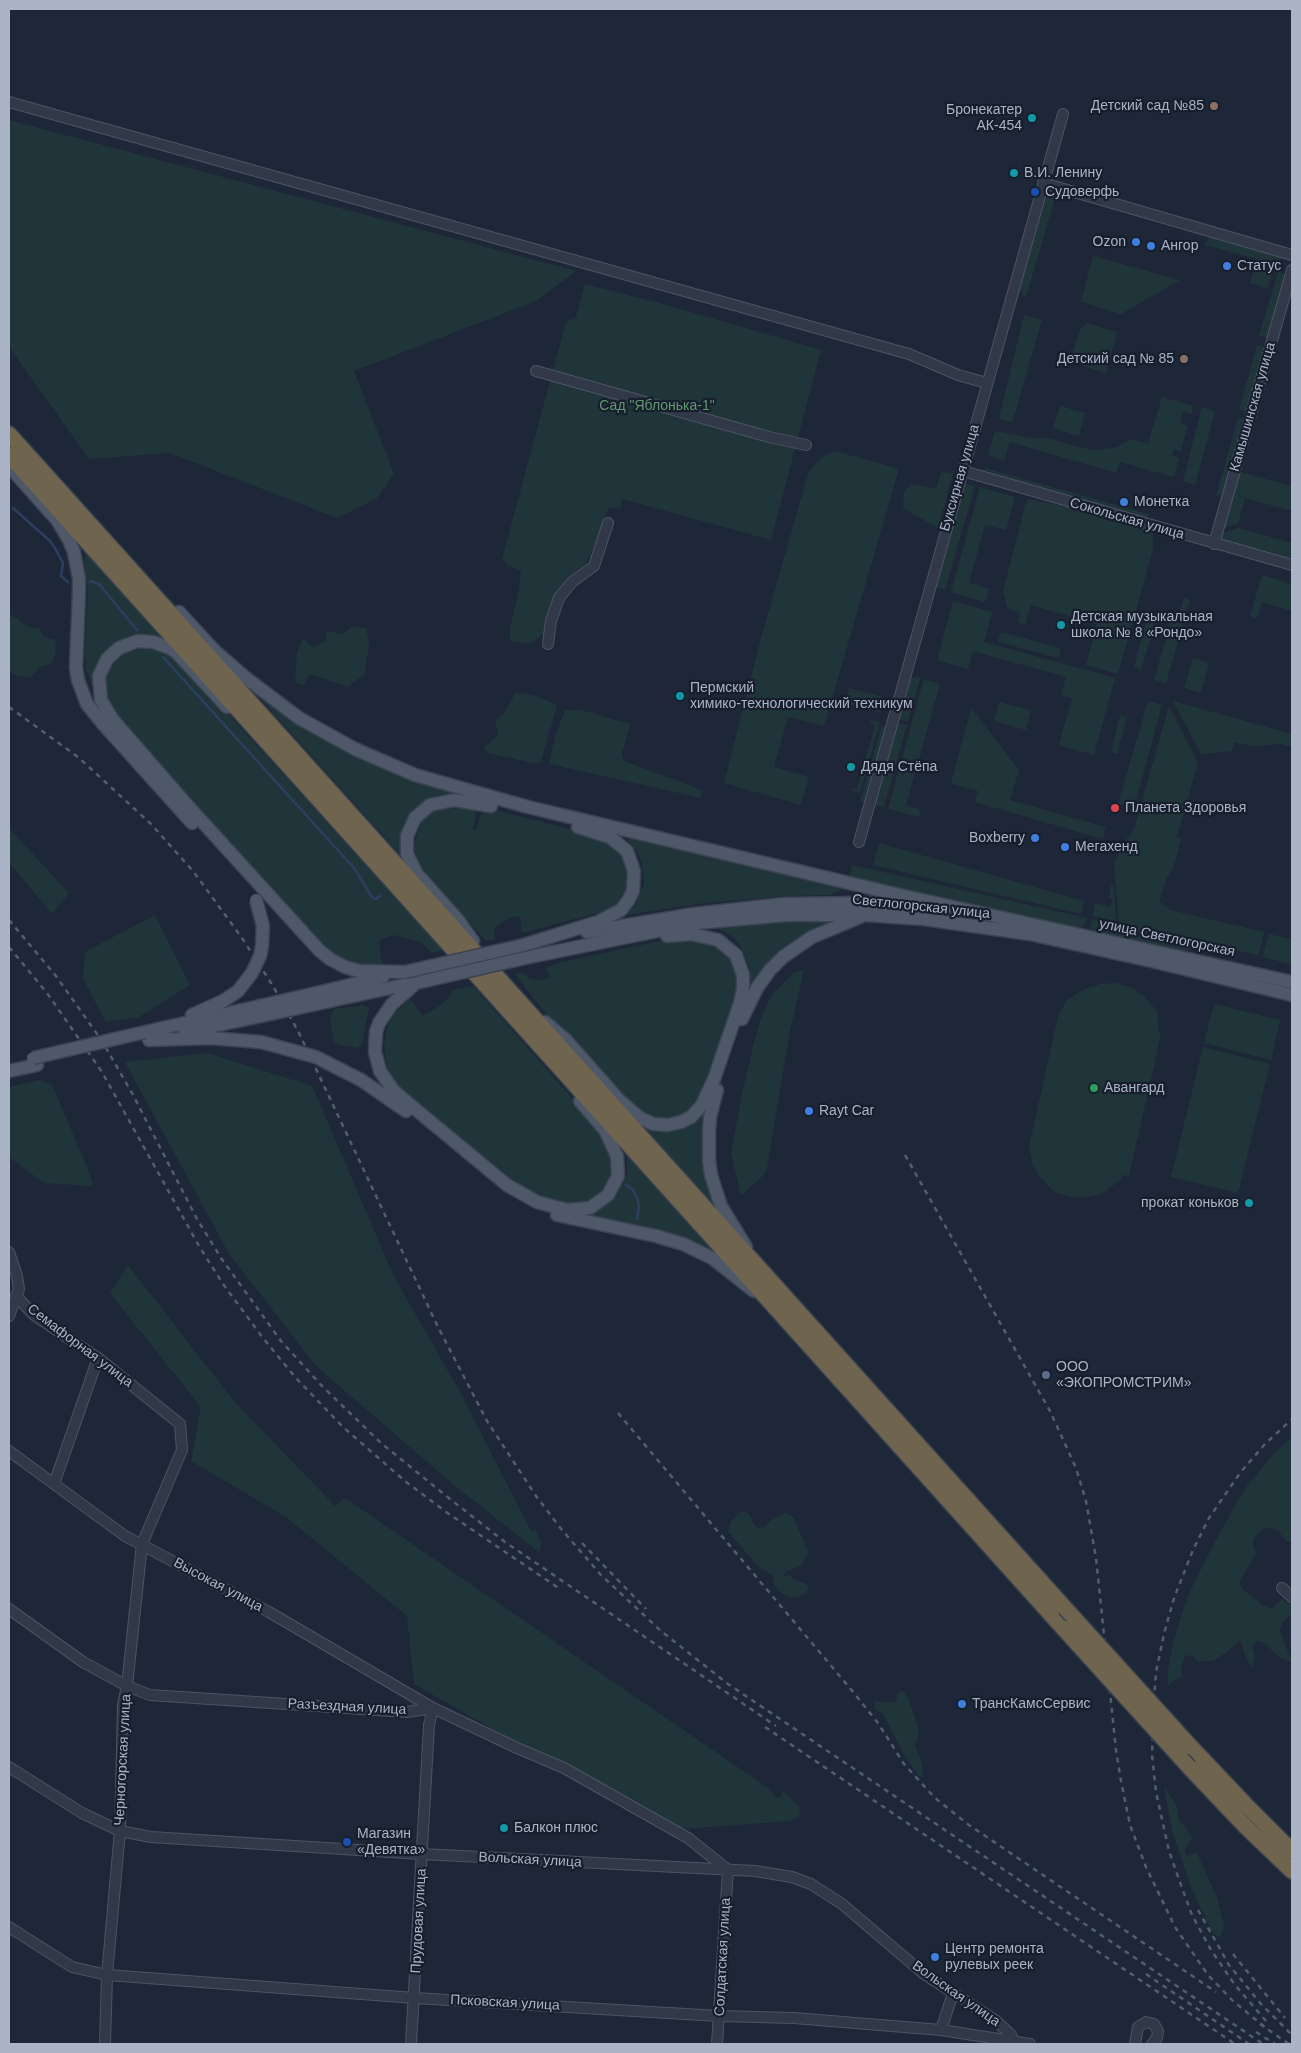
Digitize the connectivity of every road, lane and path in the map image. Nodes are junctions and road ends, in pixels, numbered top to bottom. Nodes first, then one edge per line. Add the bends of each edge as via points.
1 (9, 102) edge
2 (1062, 114) dead end
3 (1043, 183) junction
4 (1292, 255) edge
5 (1292, 270) edge
6 (536, 371) dead end
7 (987, 383) junction
8 (9, 434) edge
9 (806, 445) dead end
10 (9, 455) edge
11 (12, 470) edge
12 (962, 471) junction
13 (51, 501) junction
14 (77, 509) junction
15 (608, 523) dead end
16 (1214, 544) junction
17 (1292, 565) edge
18 (548, 644) dead end
19 (290, 766) junction
20 (859, 842) dead end
21 (865, 915) junction
22 (1036, 924) junction
23 (524, 945) junction
24 (580, 946) junction
25 (1156, 962) joint
26 (405, 972) junction
27 (498, 976) junction
28 (1292, 982) edge
29 (416, 983) junction
30 (1292, 995) edge
31 (328, 996) junction
32 (524, 1005) junction
33 (147, 1036) junction
34 (538, 1043) junction
35 (35, 1061) junction
36 (9, 1063) edge
37 (9, 1071) edge
38 (9, 1252) edge
39 (755, 1262) junction
40 (16, 1296) junction
41 (9, 1316) edge
42 (784, 1316) junction
43 (98, 1358) junction
44 (180, 1424) joint
45 (9, 1451) edge
46 (54, 1484) junction
47 (142, 1544) junction
48 (1282, 1588) dead end
49 (1292, 1597) edge
50 (9, 1609) edge
51 (127, 1686) junction
52 (433, 1708) junction
53 (9, 1766) edge
54 (120, 1831) junction
55 (1292, 1851) edge
56 (422, 1854) junction
57 (728, 1870) junction
58 (1292, 1871) edge
59 (9, 1926) edge
60 (107, 1975) junction
61 (953, 1993) junction
62 (415, 1998) junction
63 (719, 2016) junction
64 (942, 2030) junction
65 (1014, 2042) edge
66 (105, 2044) edge
67 (411, 2044) edge
68 (717, 2044) edge
69 (1030, 2044) edge
70 (1135, 2044) edge
71 (1152, 2044) edge

1 - 7 street via 909,354 958,375
2 - 3 street, Буксирная улица
3 - 4 street
3 - 7 street, Буксирная улица
5 - 16 street, Камышинская улица
6 - 9 street
7 - 12 street, Буксирная улица
8 - 14 highway
10 - 13 highway
11 - 13 main road
11 - 33 main road, bridge via 57,520 74,552 79,585 76,668 87,704 239,873 262,916 262,946 252,973 238,991 210,1008
12 - 16 street, Сокольская улица
12 - 20 street, Буксирная улица
13 - 19 highway
14 - 22 main road via 132,559 210,646 246,678 306,723 386,764 446,785 519,804 904,896
14 - 27 highway
15 - 18 street via 594,566 572,582 559,598
16 - 17 street, Сокольская улица
19 - 26 main road via 214,695 170,648 153,642 129,643 112,653 102,667 99,693 113,720 319,950 345,967 359,971
19 - 34 highway
21 - 24 main road, Светлогорская улица via 730,919 654,930
21 - 25 main road, Светлогорская улица via 924,919 1030,934
21 - 39 main road via 812,937 770,970 746,1010 717,1091 709,1131 711,1175 721,1206
22 - 23 main road, Светлогорская улица via 918,907 863,903 784,904 653,920
22 - 28 main road, улица Светлогорская
23 - 26 main road, bridge
23 - 27 main road via 598,922 621,910 628,901 634,881 632,861 626,851 610,837 590,830 478,803 442,801 422,810 407,836 411,864 458,920
24 - 29 main road, Светлогорская улица, bridge
24 - 32 main road via 691,934 718,940 736,955 743,975 742,996 714,1080 697,1112 681,1122 668,1125 640,1118 627,1108 566,1040
25 - 30 main road, улица Светлогорская
26 - 31 main road
27 - 32 highway
29 - 31 main road
29 - 34 main road via 392,1004 379,1022 375,1052 386,1081 408,1104 516,1191 556,1208 574,1211 590,1208 608,1195 616,1183 615,1149 605,1130 570,1089
31 - 33 main road, bridge
32 - 39 highway
33 - 35 main road
33 - 42 main road, bridge via 261,1042 316,1057 361,1080 407,1112 488,1178 525,1203 562,1217 656,1236 694,1249 719,1263
34 - 42 highway
35 - 36 main road
35 - 37 main road
38 - 40 street, Семафорная улица via 17,1276 19,1289
39 - 55 highway, bridge via 1191,1747
40 - 41 street
40 - 43 street, Семафорная улица via 34,1315
42 - 58 highway, bridge via 1189,1767
43 - 44 street, Семафорная улица
43 - 46 street
44 - 47 street, Черногорская улица via 182,1450
45 - 46 street, Высокая улица
46 - 47 street, Высокая улица via 125,1536
47 - 51 street, Черногорская улица
47 - 52 street, Высокая улица via 269,1612
48 - 49 street
50 - 51 street, Разъездная улица via 83,1662
51 - 52 street, Разъездная улица via 150,1695 408,1712
51 - 54 street, Черногорская улица via 123,1705
52 - 56 street, Прудовая улица via 429,1725
52 - 57 street via 564,1768 688,1838
53 - 54 street, Вольская улица via 82,1812
54 - 56 street, Вольская улица via 151,1838
54 - 60 street, Черногорская улица
56 - 57 street, Вольская улица
56 - 62 street, Прудовая улица
57 - 61 street, Вольская улица via 792,1877 822,1890 924,1974
57 - 63 street, Солдатская улица
59 - 60 street, Псковская улица via 72,1967
60 - 62 street, Псковская улица
60 - 66 street, Черногорская улица
61 - 64 street
61 - 65 street, Вольская улица via 995,2020
62 - 63 street, Псковская улица
62 - 67 street, Прудовая улица
63 - 64 street, Псковская улица via 768,2016
63 - 68 street, Солдатская улица
64 - 65 street, Псковская улица
65 - 69 street, Псковская улица
70 - 71 street via 1138,2028 1146,2022 1154,2024 1158,2031

